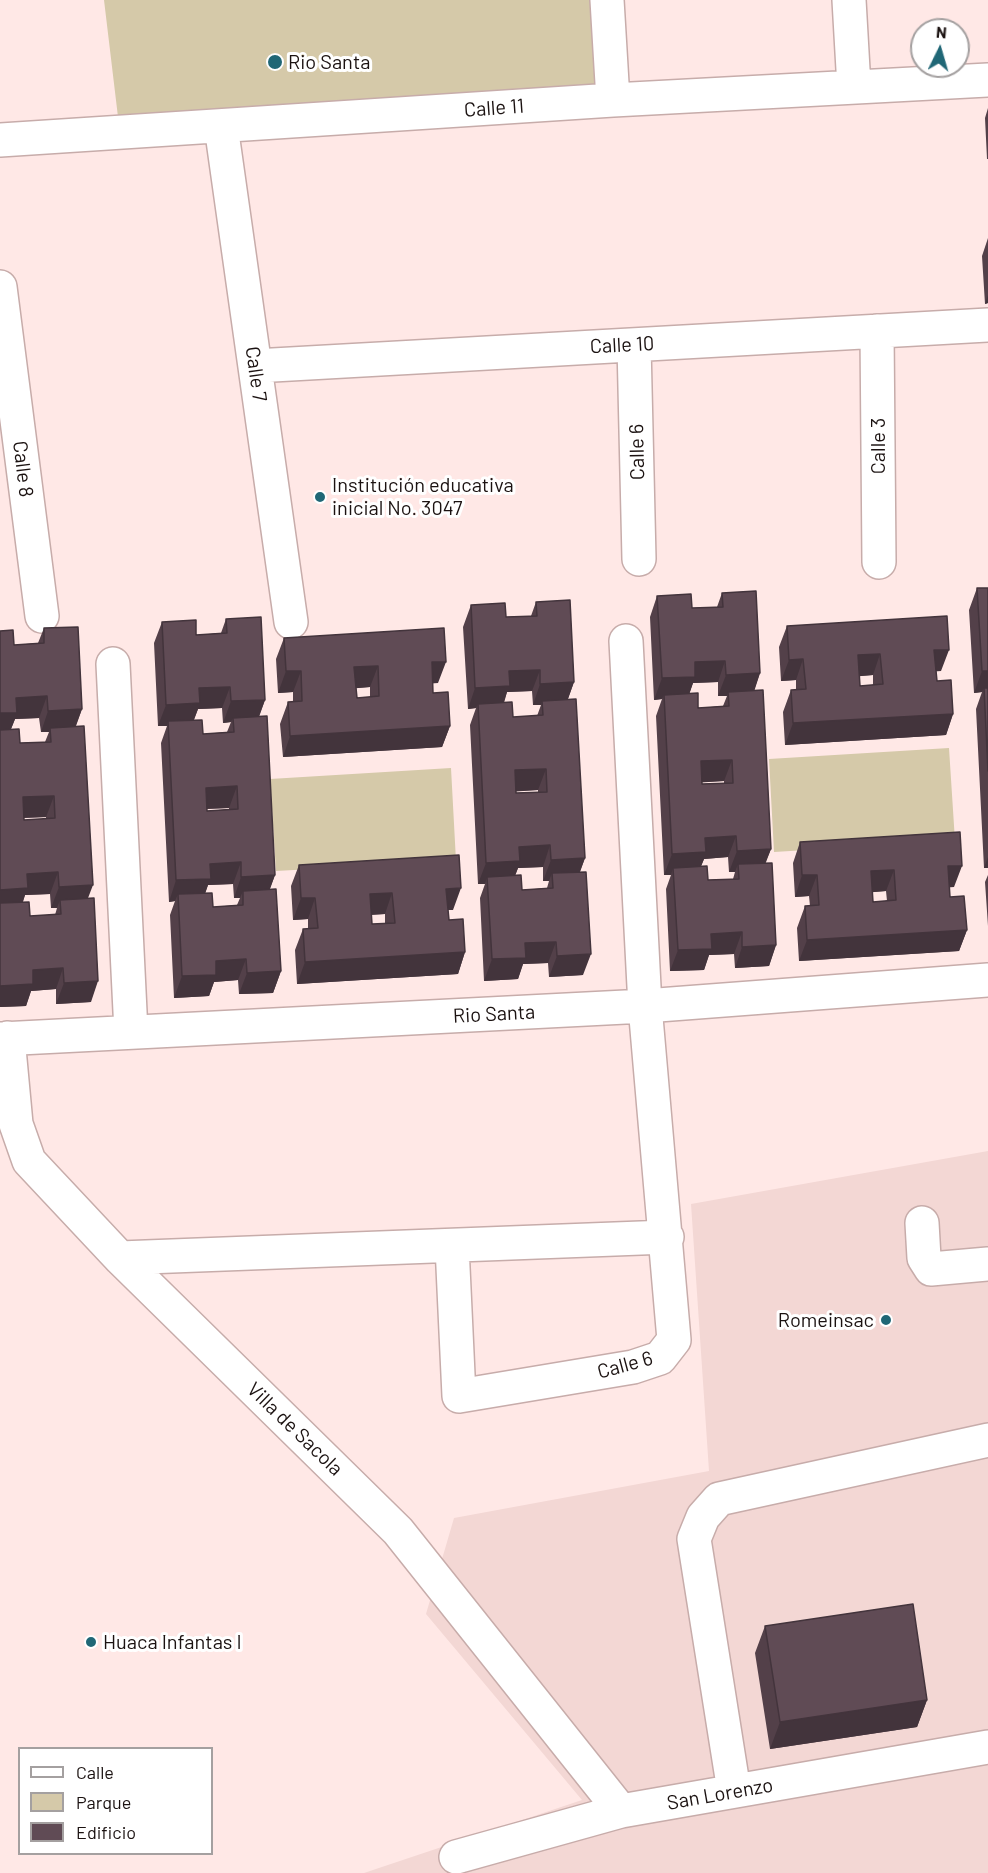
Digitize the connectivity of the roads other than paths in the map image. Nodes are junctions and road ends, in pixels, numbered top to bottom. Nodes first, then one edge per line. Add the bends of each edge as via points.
1 (607, 0) edge
2 (849, 0) edge
3 (988, 80) edge
4 (854, 87) junction
5 (613, 100) junction
6 (220, 126) junction
7 (0, 140) edge
8 (0, 287) edge
9 (988, 325) edge
10 (877, 331) junction
11 (634, 345) junction
12 (255, 366) junction
13 (639, 559) dead end
14 (879, 562) dead end
15 (42, 616) dead end
16 (291, 622) dead end
17 (626, 641) dead end
18 (113, 664) dead end
19 (988, 980) edge
20 (645, 1006) junction
21 (131, 1032) junction
22 (4, 1038) edge
23 (922, 1223) dead end
24 (667, 1237) junction
25 (452, 1246) junction
26 (120, 1258) junction
27 (988, 1264) edge
28 (988, 1440) edge
29 (988, 1747) edge
30 (734, 1791) junction
31 (621, 1811) junction
32 (456, 1857) dead end

1 - 5 street
2 - 4 street
3 - 4 street, Calle 11
4 - 5 street, Calle 11
5 - 6 street, Calle 11
6 - 7 street, Calle 11
6 - 12 street, Calle 7
8 - 15 street, Calle 8
9 - 10 street, Calle 10
10 - 11 street, Calle 10
10 - 14 street, Calle 3
11 - 12 street, Calle 10
11 - 13 street, Calle 6
12 - 16 street, Calle 7
17 - 20 street, Calle 6
18 - 21 street
19 - 20 street, Rio Santa
20 - 21 street, Rio Santa
20 - 24 street, Calle 6
21 - 22 street, Rio Santa
22 - 26 street, Villa de Sacola via 16,1124 29,1161
23 - 27 street via 924,1258 932,1269
24 - 25 street
24 - 25 street, Calle 6 via 674,1340 660,1358 633,1367 459,1396
25 - 26 street
26 - 31 street, Villa de Sacola via 398,1531
28 - 30 street via 719,1499 703,1517 694,1539
29 - 30 street, San Lorenzo
30 - 31 street, San Lorenzo
31 - 32 street, San Lorenzo

